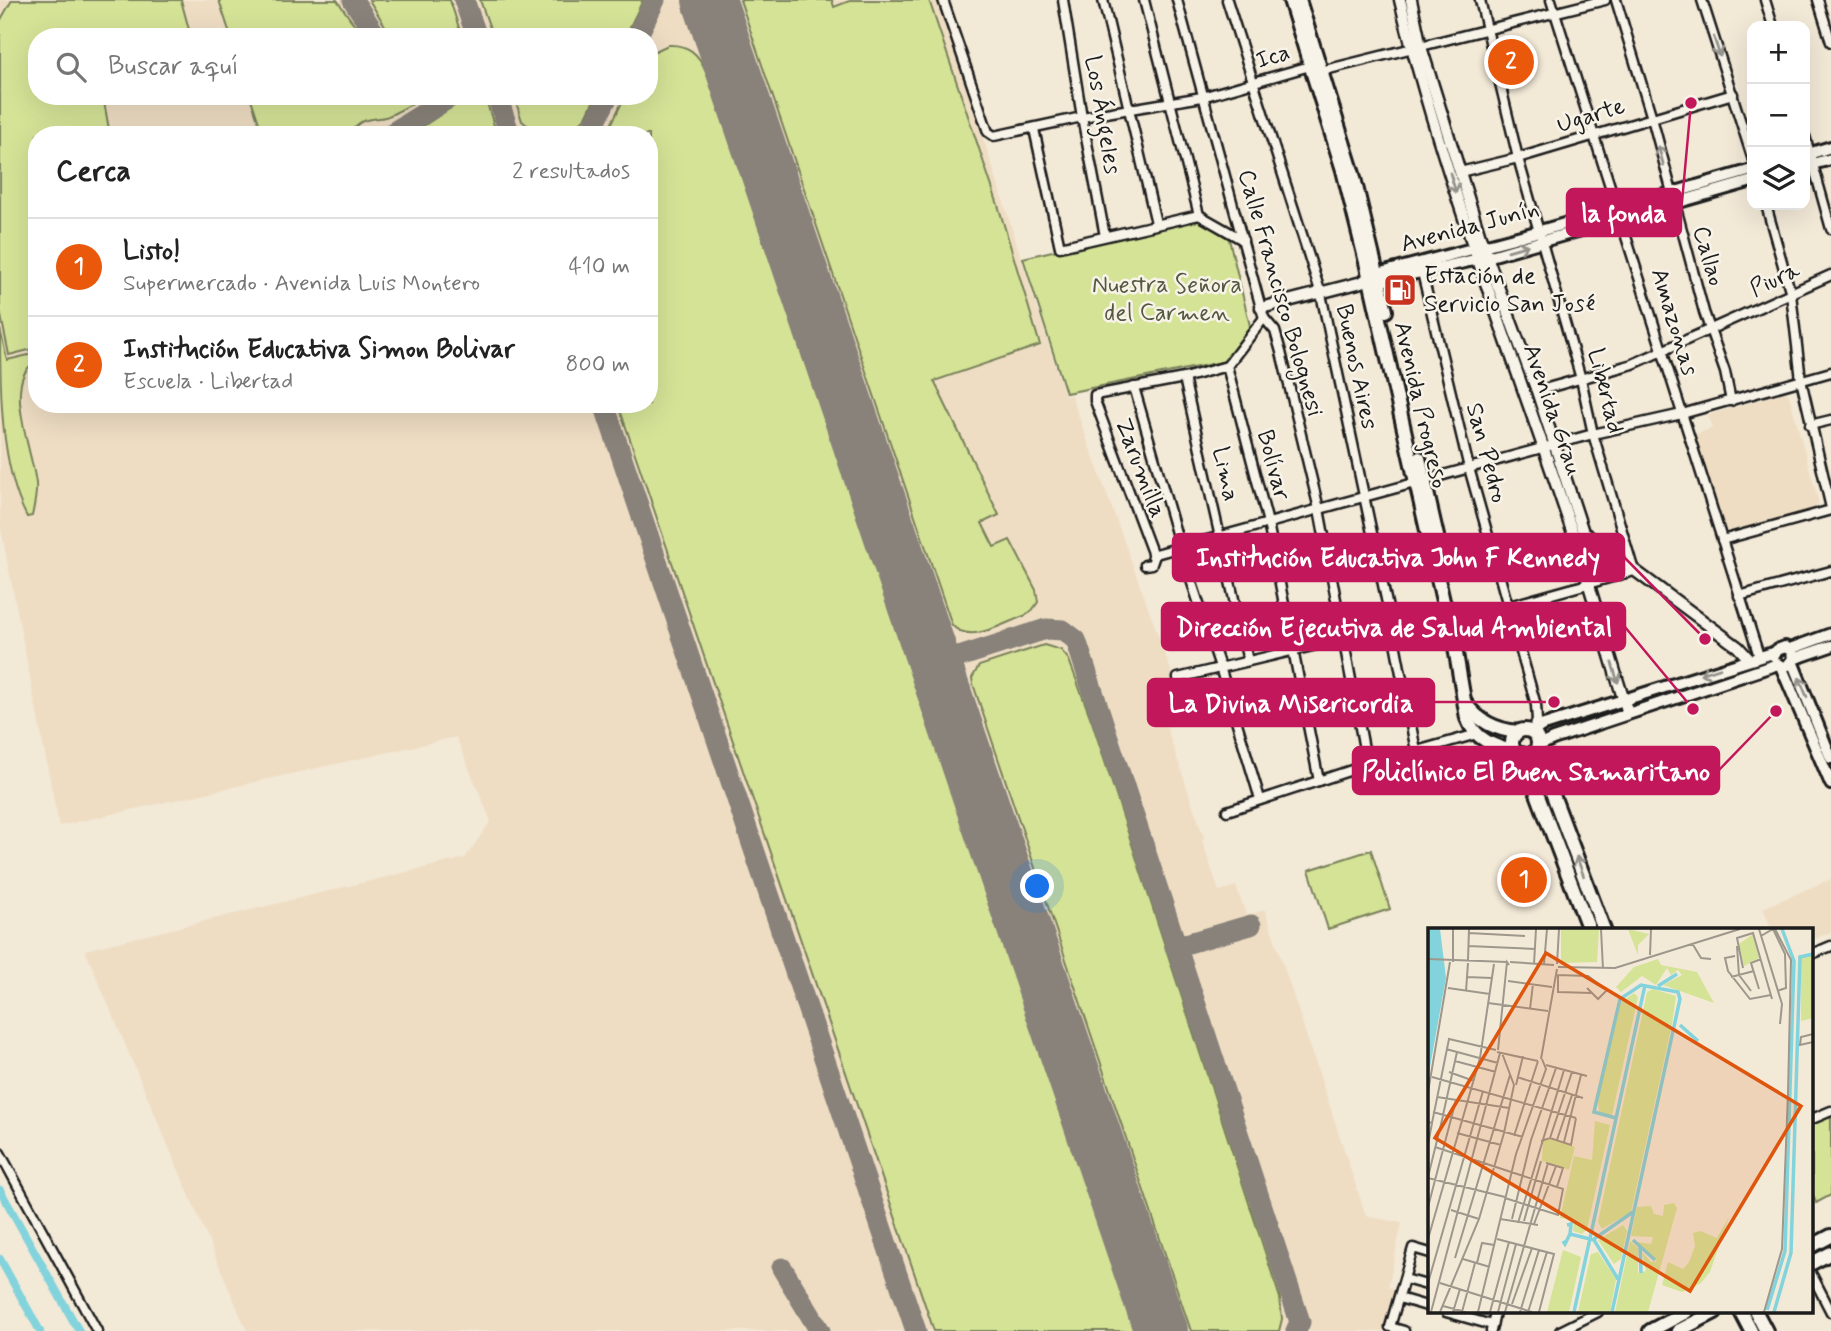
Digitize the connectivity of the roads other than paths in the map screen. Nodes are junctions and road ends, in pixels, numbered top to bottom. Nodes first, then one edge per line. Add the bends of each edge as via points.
1 (943, 0) edge
2 (1063, 0) edge
3 (1103, 0) edge
4 (1144, 0) edge
5 (1177, 0) edge
6 (1227, 0) edge
7 (1290, 0) edge
8 (1299, 0) edge
9 (1400, 0) edge
10 (1411, 0) edge
11 (1480, 0) edge
12 (1551, 0) edge
13 (1605, 0) edge
14 (1616, 0) edge
15 (1702, 0) edge
16 (1765, 0) edge
17 (1818, 0) edge
18 (1555, 14) junction
19 (1771, 21) edge
20 (1488, 31) junction
21 (1831, 42) edge
22 (1417, 49) junction
23 (1316, 68) junction
24 (1254, 83) junction
25 (1733, 94) junction
26 (1202, 97) junction
27 (1170, 102) junction
28 (1130, 108) junction
29 (1082, 117) junction
30 (1652, 118) junction
31 (1034, 129) junction
32 (1594, 136) junction
33 (1749, 147) edge
34 (1831, 147) edge
35 (1518, 158) junction
36 (1810, 159) edge
37 (1831, 159) edge
38 (1810, 160) edge
39 (1810, 166) edge
40 (1460, 172) junction
41 (1747, 172) edge
42 (1747, 182) edge
43 (1672, 199) junction
44 (1767, 210) edge
45 (1619, 214) junction
46 (1199, 215) junction
47 (1156, 223) junction
48 (1831, 229) edge
49 (1105, 236) junction
50 (1541, 236) junction
51 (1243, 240) junction
52 (1480, 253) junction
53 (1421, 268) junction
54 (1831, 275) edge
55 (1372, 279) junction
56 (1321, 294) junction
57 (1791, 294) junction
58 (1263, 313) junction
59 (1711, 330) junction
60 (1663, 352) junction
61 (1227, 366) junction
62 (1831, 372) edge
63 (1184, 378) junction
64 (1581, 379) junction
65 (1801, 380) junction
66 (1135, 387) junction
67 (1537, 391) junction
68 (1731, 401) junction
69 (1682, 414) junction
70 (1831, 421) edge
71 (1810, 425) junction
72 (1593, 434) junction
73 (1555, 444) junction
74 (1543, 448) junction
75 (1469, 468) junction
76 (1420, 481) junction
77 (1364, 497) junction
78 (1319, 509) junction
79 (1831, 509) edge
80 (1268, 523) junction
81 (1219, 537) junction
82 (1722, 540) junction
83 (1180, 547) junction
84 (1152, 555) junction
85 (1145, 565) dead end
86 (1634, 571) junction
87 (1831, 571) edge
88 (1588, 586) junction
89 (1739, 596) junction
90 (1509, 606) junction
91 (1450, 618) junction
92 (1392, 627) junction
93 (1831, 634) edge
94 (1342, 639) junction
95 (1831, 646) edge
96 (1293, 650) junction
97 (1776, 652) junction
98 (1792, 656) junction
99 (1754, 657) junction
100 (1248, 661) junction
101 (1779, 665) junction
102 (1220, 667) junction
103 (1178, 678) dead end
104 (1624, 700) junction
105 (1464, 701) junction
106 (1628, 713) junction
107 (1528, 732) junction
108 (1477, 734) junction
109 (1537, 748) junction
110 (1416, 751) junction
111 (1521, 754) junction
112 (1831, 758) edge
113 (1367, 765) junction
114 (1319, 781) junction
115 (1831, 784) edge
116 (1552, 792) junction
117 (1538, 797) junction
118 (1260, 799) junction
119 (1227, 811) dead end
120 (1571, 843) junction
121 (1558, 849) junction
122 (1588, 928) edge
123 (1603, 928) edge
124 (1831, 946) edge
125 (1814, 953) edge
126 (1831, 1111) edge
127 (1814, 1118) edge
128 (0, 1153) edge
129 (1831, 1236) edge
130 (1814, 1245) edge
131 (1428, 1252) edge
132 (1831, 1253) edge
133 (1814, 1262) edge
134 (1405, 1279) junction
135 (1814, 1279) edge
136 (1428, 1285) edge
137 (1399, 1298) junction
138 (1428, 1306) edge
139 (1831, 1312) edge
140 (1452, 1314) edge
141 (1594, 1314) edge
142 (1682, 1314) edge
143 (1711, 1314) edge
144 (1742, 1314) edge
145 (1757, 1314) edge
146 (1491, 1328) edge
147 (97, 1331) edge
148 (1404, 1331) edge
149 (1560, 1331) edge
150 (1650, 1331) edge
151 (1678, 1331) edge
152 (1751, 1331) edge
153 (1766, 1331) edge

1 - 31 street, Ica via 990,135
2 - 29 street, Los Ángeles
3 - 28 street
4 - 27 street
5 - 26 street, Calle Francisco Bolognesi
6 - 24 street, Buenos Aires
7 - 23 main road, Avenida Progreso
8 - 23 main road, Avenida Progreso
9 - 22 street, Avenida Grau
10 - 22 street, Avenida Grau
11 - 20 street, Libertad
12 - 18 street, Amazonas
13 - 18 street, Ica
14 - 30 street, Callao
15 -> 25 street
16 - 19 street
17 - 21 street
18 - 20 street, Ica
18 - 32 street, Amazonas
20 - 22 street, Ica
20 - 35 street, Libertad
22 - 23 street, Ica
22 - 40 street, Avenida Grau
22 -> 52 street, Avenida Grau
23 - 24 street, Ica
23 - 55 main road, Avenida Progreso via 1353,174
24 - 26 street, Ica
24 - 56 street, Buenos Aires
25 - 30 street, Ugarte
25 - 33 street
26 - 27 street, Ica
26 - 51 street, Calle Francisco Bolognesi
27 - 28 street, Ica
27 - 46 street
28 - 29 street, Ica
28 - 47 street
29 - 31 street, Ica
29 - 49 street, Los Ángeles
30 - 32 street, Ugarte
43 -> 30 street, Callao
31 - 49 street via 1059,246
32 - 35 street, Ugarte
32 - 45 street, Amazonas
34 - 36 main road
35 - 40 street, Ugarte
35 - 50 street, Libertad
37 - 38 main road
39 - 48 street
40 - 52 street, Avenida Grau
41 - 43 main road, Avenida Junín
42 - 43 main road, Avenida Junín
43 - 45 main road, Avenida Junín
43 - 59 street, Callao
44 - 57 street
45 - 50 main road, Avenida Junín
45 - 60 street, Amazonas
46 - 47 street
46 - 51 street
47 - 49 street
50 - 52 main road, Avenida Junín
50 - 64 street, Libertad
51 - 58 street, Calle Francisco Bolognesi
52 - 53 main road, Avenida Junín
52 - 67 street, Avenida Grau
52 - 74 street, Avenida Grau
53 - 55 main road, Avenida Junín
53 - 75 street, San Pedro
54 - 57 street, Piura
55 - 56 street, Avenida Junín
55 - 76 main road, Avenida Progreso
56 - 58 street, Avenida Junín
56 - 77 street, Buenos Aires
57 - 59 street, Piura
57 - 65 street
58 - 61 street
58 - 78 street, Calle Francisco Bolognesi via 1282,352
59 - 60 street, Piura
59 - 68 street, Callao
60 - 64 street, Piura
60 - 69 street, Amazonas
61 - 63 street
61 - 80 street, Bolívar
62 - 65 street
63 - 66 street
63 - 81 street, Lima
64 - 67 street, Piura
64 - 72 street, Libertad
65 - 68 street
65 - 71 street
66 - 83 street
66 - 84 street, Zarumilla via 1095,395 1095,401
67 - 73 street, Avenida Grau
68 - 69 street
69 - 72 street
69 - 82 street, Amazonas
70 - 71 street
71 - 79 street
72 - 73 street
72 - 86 street, Libertad
73 - 74 street
73 - 86 street, Avenida Grau via 1583,531
74 - 75 street
74 - 88 street, Avenida Grau
75 - 76 street
75 - 90 street, San Pedro
76 - 77 street
76 - 91 main road, Avenida Progreso via 1452,603
77 - 78 street
77 - 92 street, Buenos Aires
78 - 80 street
78 - 94 street, Calle Francisco Bolognesi
79 - 82 street
80 - 81 street
80 - 96 street, Bolívar
81 - 83 street
81 - 100 street, Lima
82 - 89 street, Amazonas
83 - 84 street
83 - 102 street
84 - 85 street via 1154,562
86 - 88 street
86 - 99 street
87 - 89 street
88 - 90 street
88 -> 104 street, Avenida Grau
89 - 99 street, Amazonas
90 - 91 street
90 - 107 street, San Pedro via 1537,714
91 - 92 street
91 - 105 main road, Avenida Progreso
92 - 94 street
92 - 110 street, Buenos Aires
93 - 98 main road
94 - 96 street
94 - 113 street, Calle Francisco Bolognesi
95 - 98 main road
96 - 100 street
96 - 114 street, Bolívar
97 - 98 main road via 1782,647
97 - 99 main road
97 - 101 main road
98 - 101 main road via 1788,665
112 -> 98 main road
99 -> 104 main road
100 - 102 street
101 - 106 main road
101 - 115 main road
102 - 103 street
102 - 118 street
104 - 106 street, Avenida Grau
104 - 107 main road
105 - 107 main road via 1479,719 1499,729
105 - 108 main road, Avenida Progreso
106 - 109 main road
107 - 109 main road via 1537,738
107 - 111 main road via 1514,738 1513,745
108 - 110 street
108 - 111 main road via 1487,743
109 - 111 main road
109 - 116 main road
110 - 113 street
111 - 117 main road
113 - 114 street
114 - 118 street
116 - 117 main road
116 - 120 main road
117 - 121 main road
118 - 119 street
120 - 121 main road
123 -> 120 main road
121 - 122 main road
124 - 125 street
126 - 127 street
128 - 147 street
129 - 130 main road
131 - 134 street via 1413,1248
132 - 133 main road
134 - 136 street
134 - 137 street
135 - 139 street
137 - 138 street
137 - 148 street via 1390,1327
140 - 146 street
141 - 149 street
142 - 150 main road
143 - 151 main road
144 - 152 main road
145 - 153 main road

